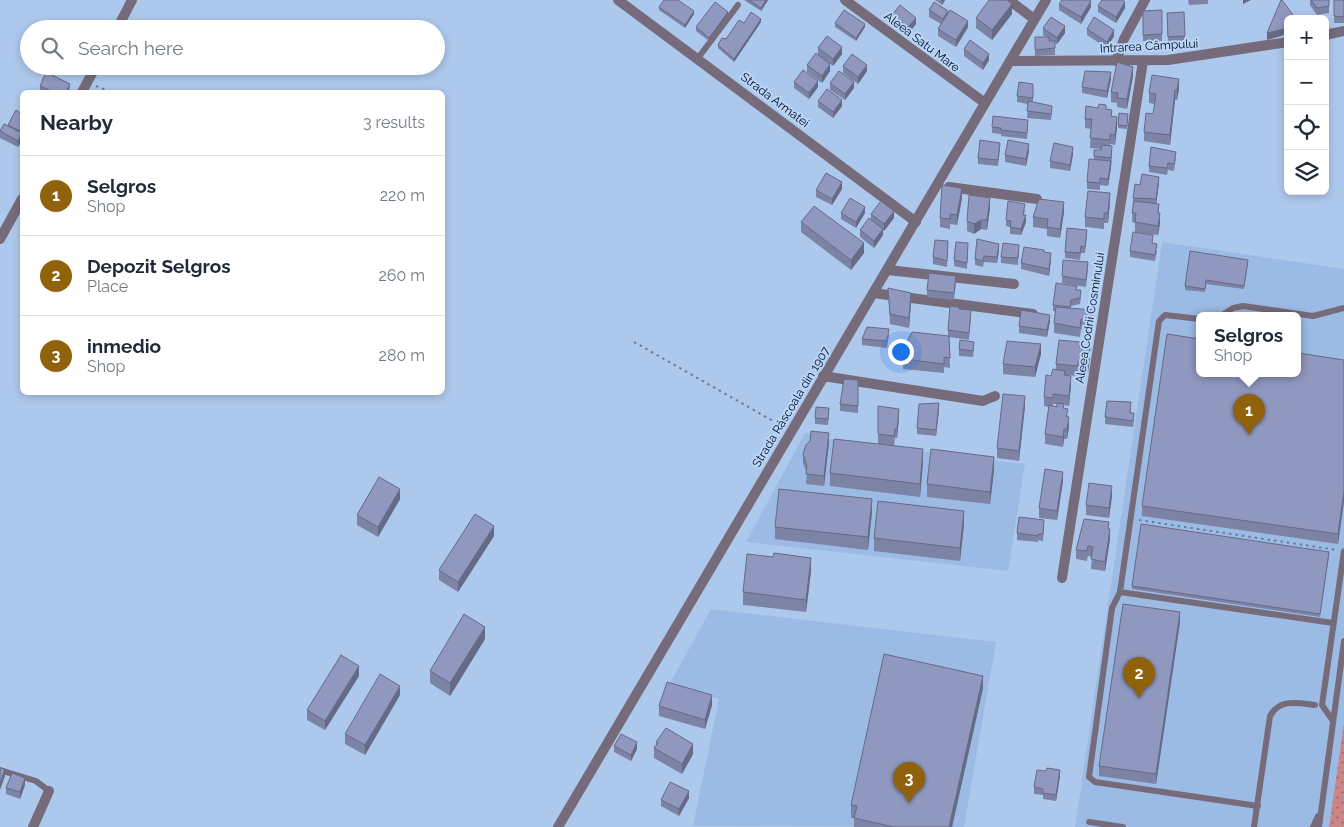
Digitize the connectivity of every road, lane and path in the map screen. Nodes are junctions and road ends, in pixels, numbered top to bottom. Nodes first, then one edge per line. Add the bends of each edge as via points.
1 (132, 0) edge
2 (618, 0) edge
3 (845, 0) edge
4 (1009, 0) edge
5 (1046, 0) edge
6 (1145, 0) edge
7 (738, 6) dead end
8 (1034, 19) junction
9 (122, 20) edge
10 (1344, 31) edge
11 (1329, 34) edge
12 (1284, 43) edge
13 (698, 58) junction
14 (1143, 61) junction
15 (1010, 62) junction
16 (1116, 62) junction
17 (91, 75) edge
18 (87, 82) junction
19 (83, 90) edge
20 (107, 90) edge
21 (985, 103) junction
22 (937, 186) junction
23 (1037, 199) edge
24 (20, 203) edge
25 (916, 222) junction
26 (0, 239) edge
27 (888, 270) junction
28 (1014, 284) dead end
29 (873, 293) junction
30 (1344, 308) edge
31 (1226, 312) edge
32 (1285, 312) edge
33 (1301, 314) edge
34 (1047, 315) edge
35 (1196, 319) edge
36 (634, 342) dead end
37 (823, 376) junction
38 (995, 396) dead end
39 (791, 430) junction
40 (1130, 519) junction
41 (1344, 551) edge
42 (1062, 578) dead end
43 (1120, 592) junction
44 (1333, 624) junction
45 (1344, 641) edge
46 (1315, 705) dead end
47 (1333, 721) junction
48 (0, 770) edge
49 (49, 791) joint
50 (1258, 806) junction
51 (1322, 808) junction
52 (1089, 822) dead end
53 (33, 827) edge
54 (558, 827) edge
55 (1123, 827) edge
56 (1254, 827) edge
57 (1313, 827) edge
58 (1319, 827) edge

1 - 9 street
2 - 13 street, Strada Armatei
3 - 21 street, Aleea Satu Mare
4 - 8 street
5 - 8 street, Strada Răscoala din 1907
6 - 16 street via 1124,38
7 - 13 lane
8 - 15 street, Strada Răscoala din 1907
10 - 11 street
12 - 14 street, Intrarea Câmpului via 1199,57
13 - 25 street, Strada Armatei
14 - 16 street, Intrarea Câmpului
14 - 42 street, Aleea Codrii Cosminului
15 - 16 street, Intrarea Câmpului
15 - 21 street, Strada Răscoala din 1907
17 - 18 street
18 - 19 street
18 - 20 path
21 - 22 street, Strada Răscoala din 1907
22 - 23 street
22 - 25 street, Strada Răscoala din 1907
24 - 26 street
25 - 27 street, Strada Răscoala din 1907
27 - 28 street
27 - 29 street, Strada Răscoala din 1907
29 - 34 street
29 - 37 street, Strada Răscoala din 1907
30 - 33 lane via 1313,316
31 - 32 lane via 1243,306
35 - 40 lane via 1165,315 1159,321
36 - 39 path
37 - 38 street via 983,400
37 - 39 street, Strada Răscoala din 1907
39 - 54 street, Strada Răscoala din 1907
40 - 41 path
40 - 43 lane
41 - 44 lane
43 - 44 lane
43 - 50 lane via 1112,608 1089,773 1091,780
44 - 47 lane via 1322,705
45 - 47 lane
46 - 50 lane via 1284,704 1270,716
47 - 51 lane
48 - 49 lane via 36,781
49 - 53 street
50 - 56 lane
51 - 57 lane
51 - 58 lane
52 - 55 lane

